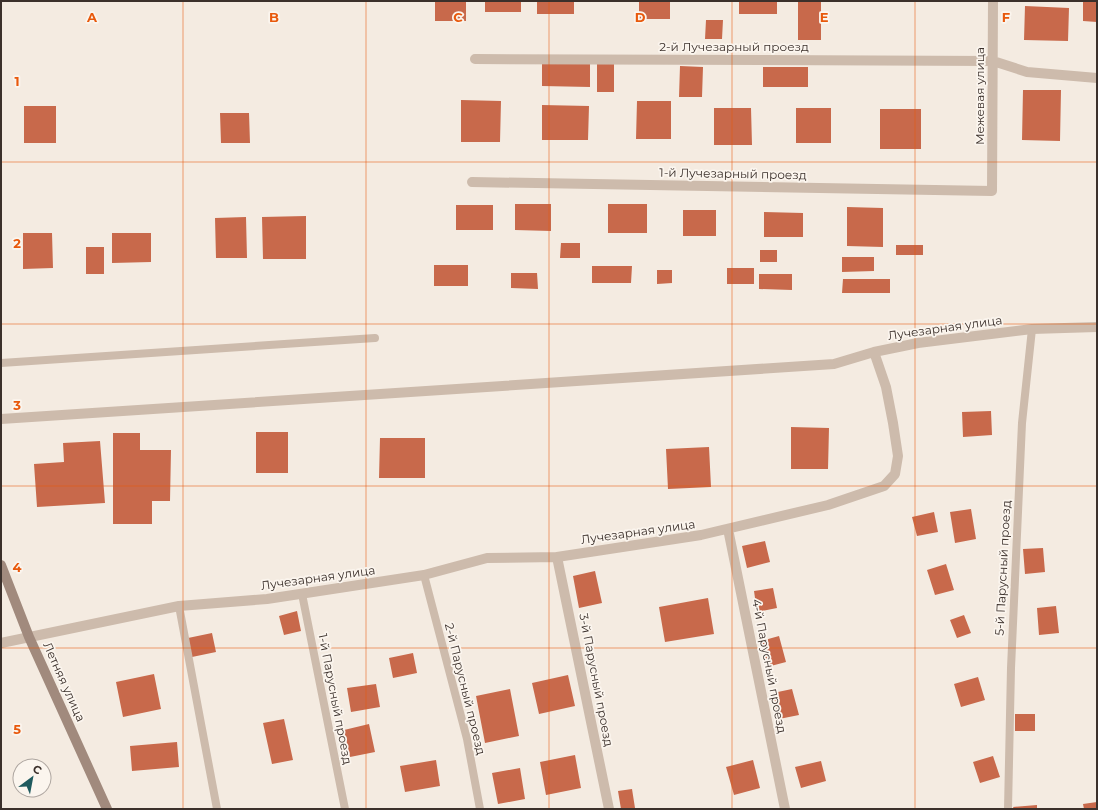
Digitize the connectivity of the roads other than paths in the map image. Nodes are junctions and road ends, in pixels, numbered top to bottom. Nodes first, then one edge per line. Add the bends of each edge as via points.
1 (992, 1) edge
2 (475, 59) dead end
3 (993, 61) junction
4 (1097, 78) edge
5 (472, 182) dead end
6 (992, 191) joint
7 (1097, 327) edge
8 (1032, 329) junction
9 (375, 338) dead end
10 (874, 352) junction
11 (1, 363) edge
12 (1, 419) edge
13 (728, 529) junction
14 (557, 557) junction
15 (1, 565) edge
16 (424, 575) junction
17 (302, 594) junction
18 (179, 606) junction
19 (29, 637) junction
20 (1, 643) edge
21 (107, 809) edge
22 (217, 809) edge
23 (345, 809) edge
24 (480, 809) edge
25 (608, 809) edge
26 (785, 809) edge
27 (1008, 809) edge

1 - 3 street, Межевая улица
2 - 3 street, 2-й Лучезарный проезд
3 - 4 street, 2-й Лучезарный проезд via 1027,72
3 - 6 street, Межевая улица
5 - 6 street, 1-й Лучезарный проезд
7 - 8 street, Лучезарная улица
8 - 10 street, Лучезарная улица via 918,343
8 - 27 lane, 5-й Парусный проезд via 1021,439
9 - 11 lane
10 - 12 street via 834,364
10 - 13 street, Лучезарная улица via 886,387 893,423 898,456 896,474 884,486 828,505
13 - 14 street, Лучезарная улица
13 - 26 street, 4-й Парусный проезд
14 - 16 street, Лучезарная улица via 487,558
14 - 25 street, 3-й Парусный проезд
15 - 19 street, Летняя улица
16 - 17 street, Лучезарная улица
16 - 24 lane, 2-й Парусный проезд via 467,739
17 - 18 street, Лучезарная улица
17 - 23 lane, 1-й Парусный проезд
18 - 19 street, Лучезарная улица
18 - 22 lane
19 - 20 street, Лучезарная улица
19 - 21 street, Летняя улица

